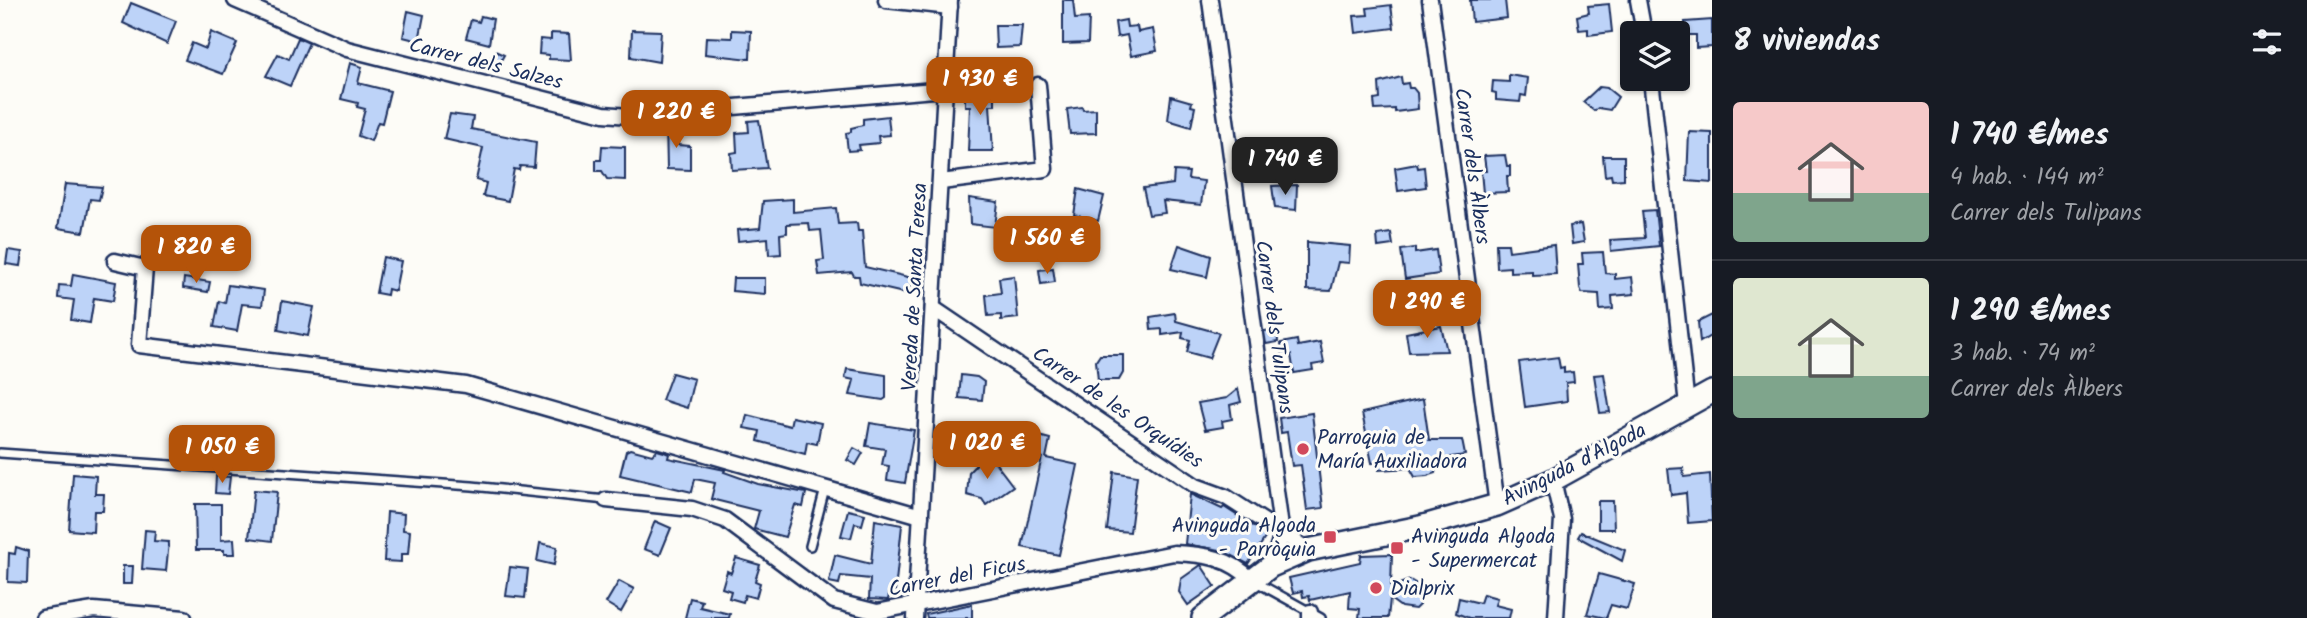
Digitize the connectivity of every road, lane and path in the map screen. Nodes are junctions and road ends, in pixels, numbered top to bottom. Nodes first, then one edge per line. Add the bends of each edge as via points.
1 (886, 0) edge
2 (1210, 0) edge
3 (1430, 0) edge
4 (1638, 0) edge
5 (241, 1) edge
6 (950, 4) edge
7 (1642, 21) edge
8 (1038, 85) dead end
9 (946, 89) junction
10 (1652, 91) edge
11 (940, 182) junction
12 (115, 261) dead end
13 (933, 308) junction
14 (1712, 392) edge
15 (1687, 405) junction
16 (0, 453) edge
17 (1553, 480) junction
18 (825, 489) junction
19 (606, 500) joint
20 (1497, 505) junction
21 (921, 516) junction
22 (1282, 535) junction
23 (810, 545) dead end
24 (1308, 550) junction
25 (1271, 566) junction
26 (1252, 580) junction
27 (916, 612) edge
28 (94, 614) edge
29 (1313, 616) edge
30 (43, 618) edge
31 (184, 618) edge
32 (1203, 618) edge
33 (1556, 618) edge

1 - 6 street
2 - 22 street, Carrer dels Tulipans
3 - 20 street, Carrer dels Àlbers
4 - 7 street
5 - 9 street, Carrer dels Salzes via 347,49 604,114 629,116
6 - 9 street, Vereda de Santa Teresa
8 - 11 street via 1045,169
9 - 11 street, Vereda de Santa Teresa
10 - 15 street
11 - 13 street, Vereda de Santa Teresa
12 - 18 street via 145,268 139,345 466,385
13 - 21 street, Vereda de Santa Teresa
13 - 22 street, Carrer de les Orquídies via 1196,486 1226,497
14 - 15 street, Avinguda d'Algoda
15 - 17 street, Avinguda d'Algoda
16 - 19 lane via 472,486
17 - 20 street, Avinguda d'Algoda
17 - 33 street via 1562,519
18 - 21 street
18 - 23 lane
19 - 27 street, Carrer del Ficus via 716,516 834,601 877,612
20 - 24 street, Avinguda d'Algoda via 1420,527
21 - 27 street, Vereda de Santa Teresa
22 - 24 street
22 - 25 street, Carrer dels Tulipans
24 - 25 street, Avinguda d'Algoda
25 - 26 street, Avinguda d'Algoda
26 - 27 street, Carrer del Ficus via 1225,561 1174,553
26 - 29 lane
26 - 32 street, Avinguda d'Algoda
28 - 30 street
28 - 31 street

